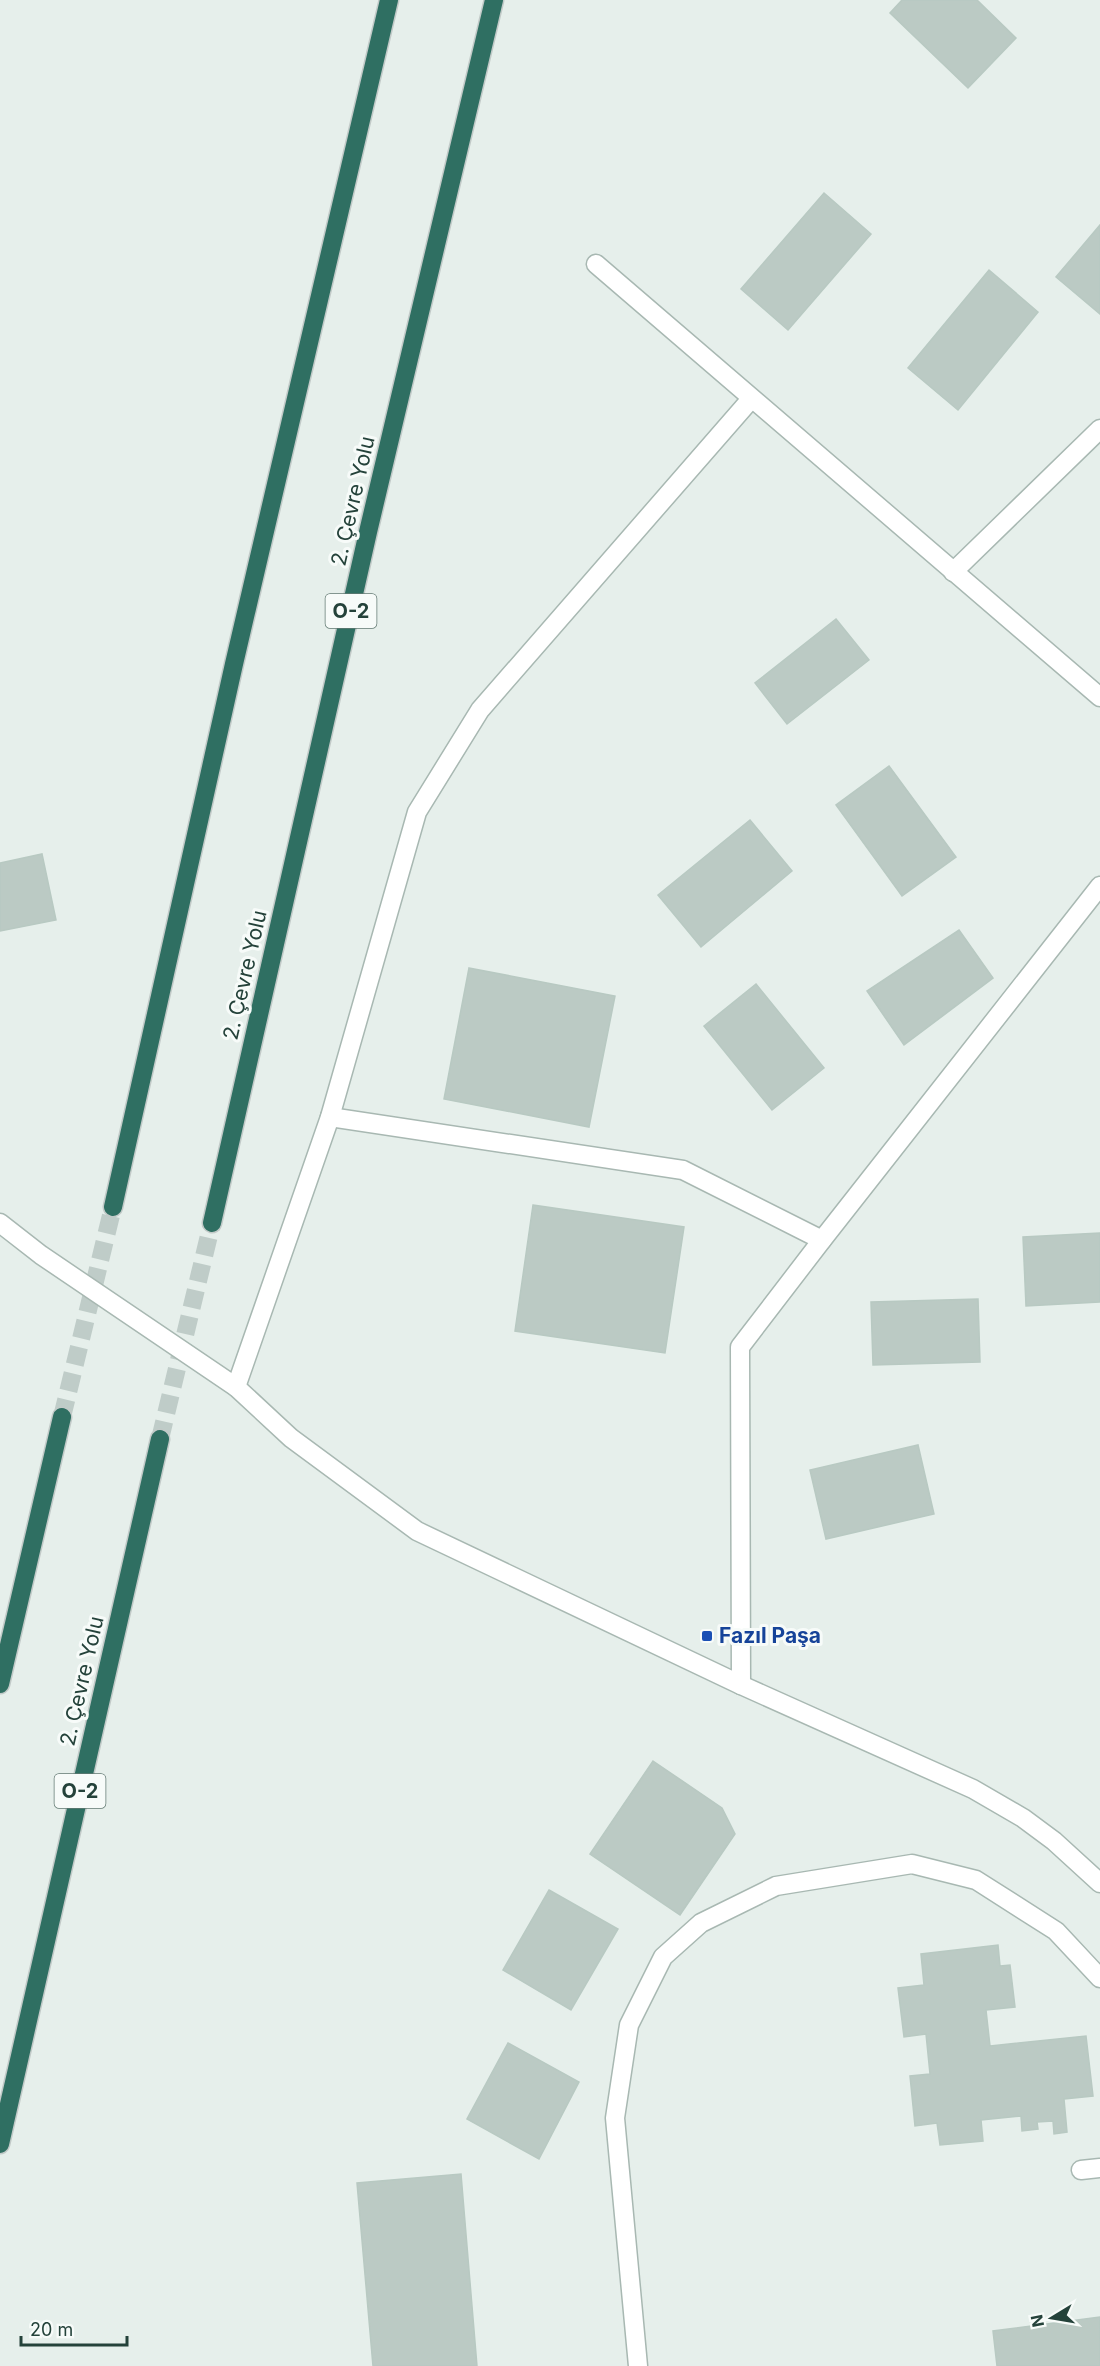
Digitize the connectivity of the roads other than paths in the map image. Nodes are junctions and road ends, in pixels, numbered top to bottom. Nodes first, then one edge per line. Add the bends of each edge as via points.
1 (389, 0) edge
2 (494, 0) edge
3 (596, 264) dead end
4 (752, 399) junction
5 (1100, 429) edge
6 (953, 572) junction
7 (1100, 697) edge
8 (1100, 886) edge
9 (330, 1117) junction
10 (113, 1206) tunnel mouth
11 (0, 1222) edge
12 (212, 1223) tunnel mouth
13 (822, 1240) junction
14 (236, 1387) junction
15 (62, 1417) tunnel mouth
16 (160, 1439) tunnel mouth
17 (0, 1684) edge
18 (741, 1685) junction
19 (1100, 1883) edge
20 (1100, 1978) edge
21 (0, 2144) edge
22 (1100, 2168) edge
23 (1081, 2170) dead end
24 (638, 2366) edge

1 - 10 highway
2 - 12 highway, 2. Çevre Yolu / O-2 via 368,532
3 - 4 street
4 - 6 street
4 - 9 street via 480,710 417,812
5 - 6 street
6 - 7 street
8 - 13 street
9 - 13 street via 683,1170
9 - 14 street
11 - 14 street via 41,1255
13 - 18 street via 740,1347
14 - 18 street via 291,1438 417,1531
15 - 17 highway
16 - 21 highway, 2. Çevre Yolu / O-2
18 - 19 street via 973,1789 1023,1818
20 - 24 street via 1056,1931 976,1880 912,1864 776,1886 701,1923 663,1957 629,2025 615,2118
22 - 23 street

